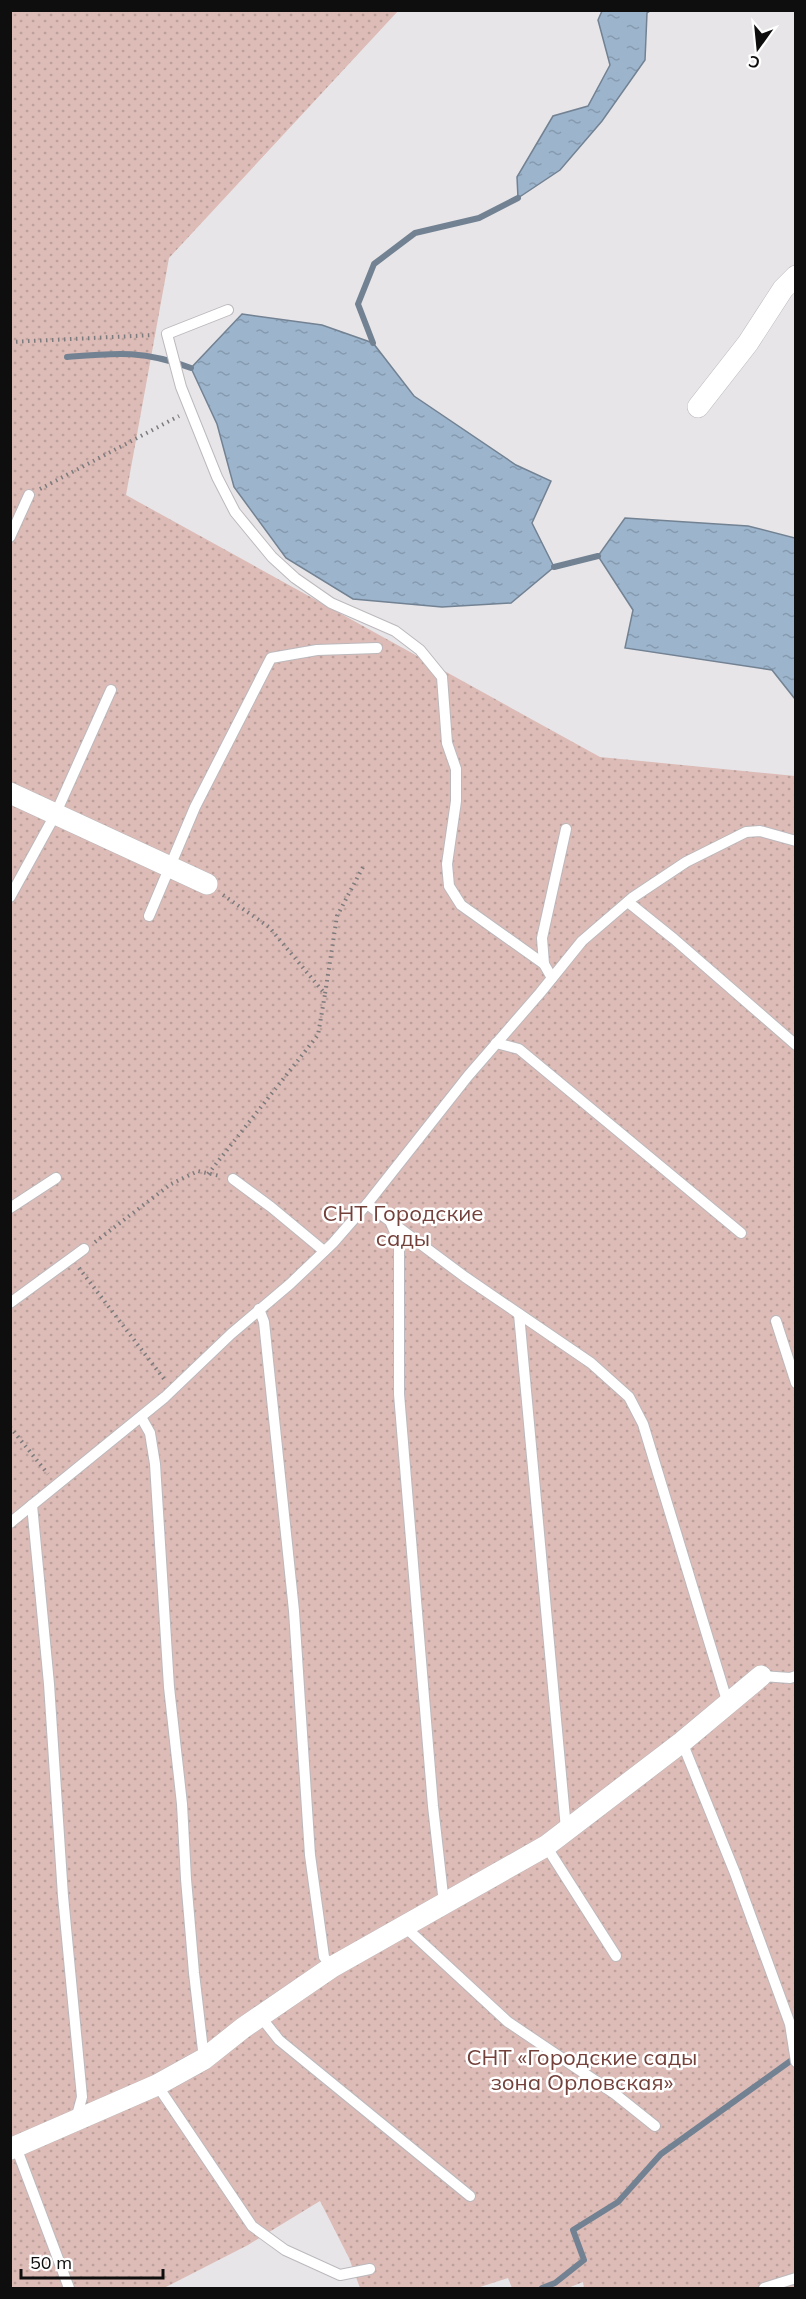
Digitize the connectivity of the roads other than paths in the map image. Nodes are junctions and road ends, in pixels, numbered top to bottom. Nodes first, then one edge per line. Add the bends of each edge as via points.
1 (795, 276) edge
2 (228, 310) dead end
3 (698, 407) dead end
4 (29, 495) road end
5 (10, 537) edge
6 (377, 648) dead end
7 (111, 690) dead end
8 (10, 793) edge
9 (55, 815) junction
10 (567, 829) dead end
11 (795, 841) edge
12 (171, 868) junction
13 (207, 884) road end
14 (10, 897) edge
15 (628, 902) junction
16 (149, 916) dead end
17 (544, 964) junction
18 (552, 978) junction
19 (496, 1043) junction
20 (795, 1045) edge
21 (56, 1178) dead end
22 (232, 1179) road end
23 (367, 1204) junction
24 (10, 1208) edge
25 (391, 1223) junction
26 (741, 1233) dead end
27 (84, 1250) road end
28 (324, 1251) junction
29 (10, 1303) edge
30 (260, 1309) junction
31 (519, 1314) junction
32 (776, 1321) dead end
33 (795, 1383) edge
34 (141, 1417) junction
35 (32, 1505) junction
36 (10, 1523) edge
37 (761, 1676) joint
38 (795, 1676) edge
39 (728, 1704) junction
40 (682, 1742) junction
41 (566, 1829) junction
42 (546, 1846) junction
43 (444, 1904) junction
44 (404, 1926) junction
45 (616, 1956) dead end
46 (332, 1967) junction
47 (260, 2016) junction
48 (204, 2059) junction
49 (795, 2062) edge
50 (157, 2085) junction
51 (76, 2120) junction
52 (655, 2126) dead end
53 (13, 2148) edge
54 (470, 2196) dead end
55 (370, 2269) dead end
56 (795, 2278) edge
57 (69, 2289) edge
58 (764, 2289) edge

1 - 3 street
2 - 17 lane via 167,334 181,387 217,477 235,512 295,578 331,603 395,632 420,650 442,677 447,743 456,769 456,801 447,864 449,886 461,905
4 - 5 lane
6 - 12 lane via 317,650 271,658 195,807
7 - 9 lane
8 - 9 street
9 - 12 street
9 - 14 lane
10 - 17 lane via 542,938
11 - 15 lane via 760,831 746,832 686,862
12 - 13 street
12 - 16 lane
15 - 18 lane via 582,941
15 - 20 lane
17 - 18 lane
18 - 19 lane
19 - 23 lane
19 - 26 lane via 519,1049
21 - 24 lane
22 - 28 lane
23 - 25 lane
23 - 28 lane
25 - 31 lane
25 - 43 lane via 399,1242 399,1394
27 - 29 lane
28 - 30 lane
30 - 34 lane
30 - 46 lane via 294,1611 310,1855 324,1957
31 - 39 lane via 591,1363 629,1397 644,1424
31 - 41 lane
32 - 33 lane
34 - 35 lane
34 - 48 lane via 150,1433 155,1464 169,1687
35 - 36 lane
35 - 51 lane via 82,2097
37 - 38 lane
37 - 39 street
39 - 40 street
40 - 41 street
40 - 49 lane via 790,2024
41 - 42 street
42 - 43 street
42 - 45 lane
43 - 44 street
44 - 46 street
44 - 52 lane via 508,2022 615,2094
46 - 47 street
47 - 48 street
47 - 54 lane via 279,2040
48 - 50 street
50 - 51 street
50 - 55 lane via 252,2226 285,2250 340,2275
51 - 53 street
53 - 57 lane
56 - 58 lane

